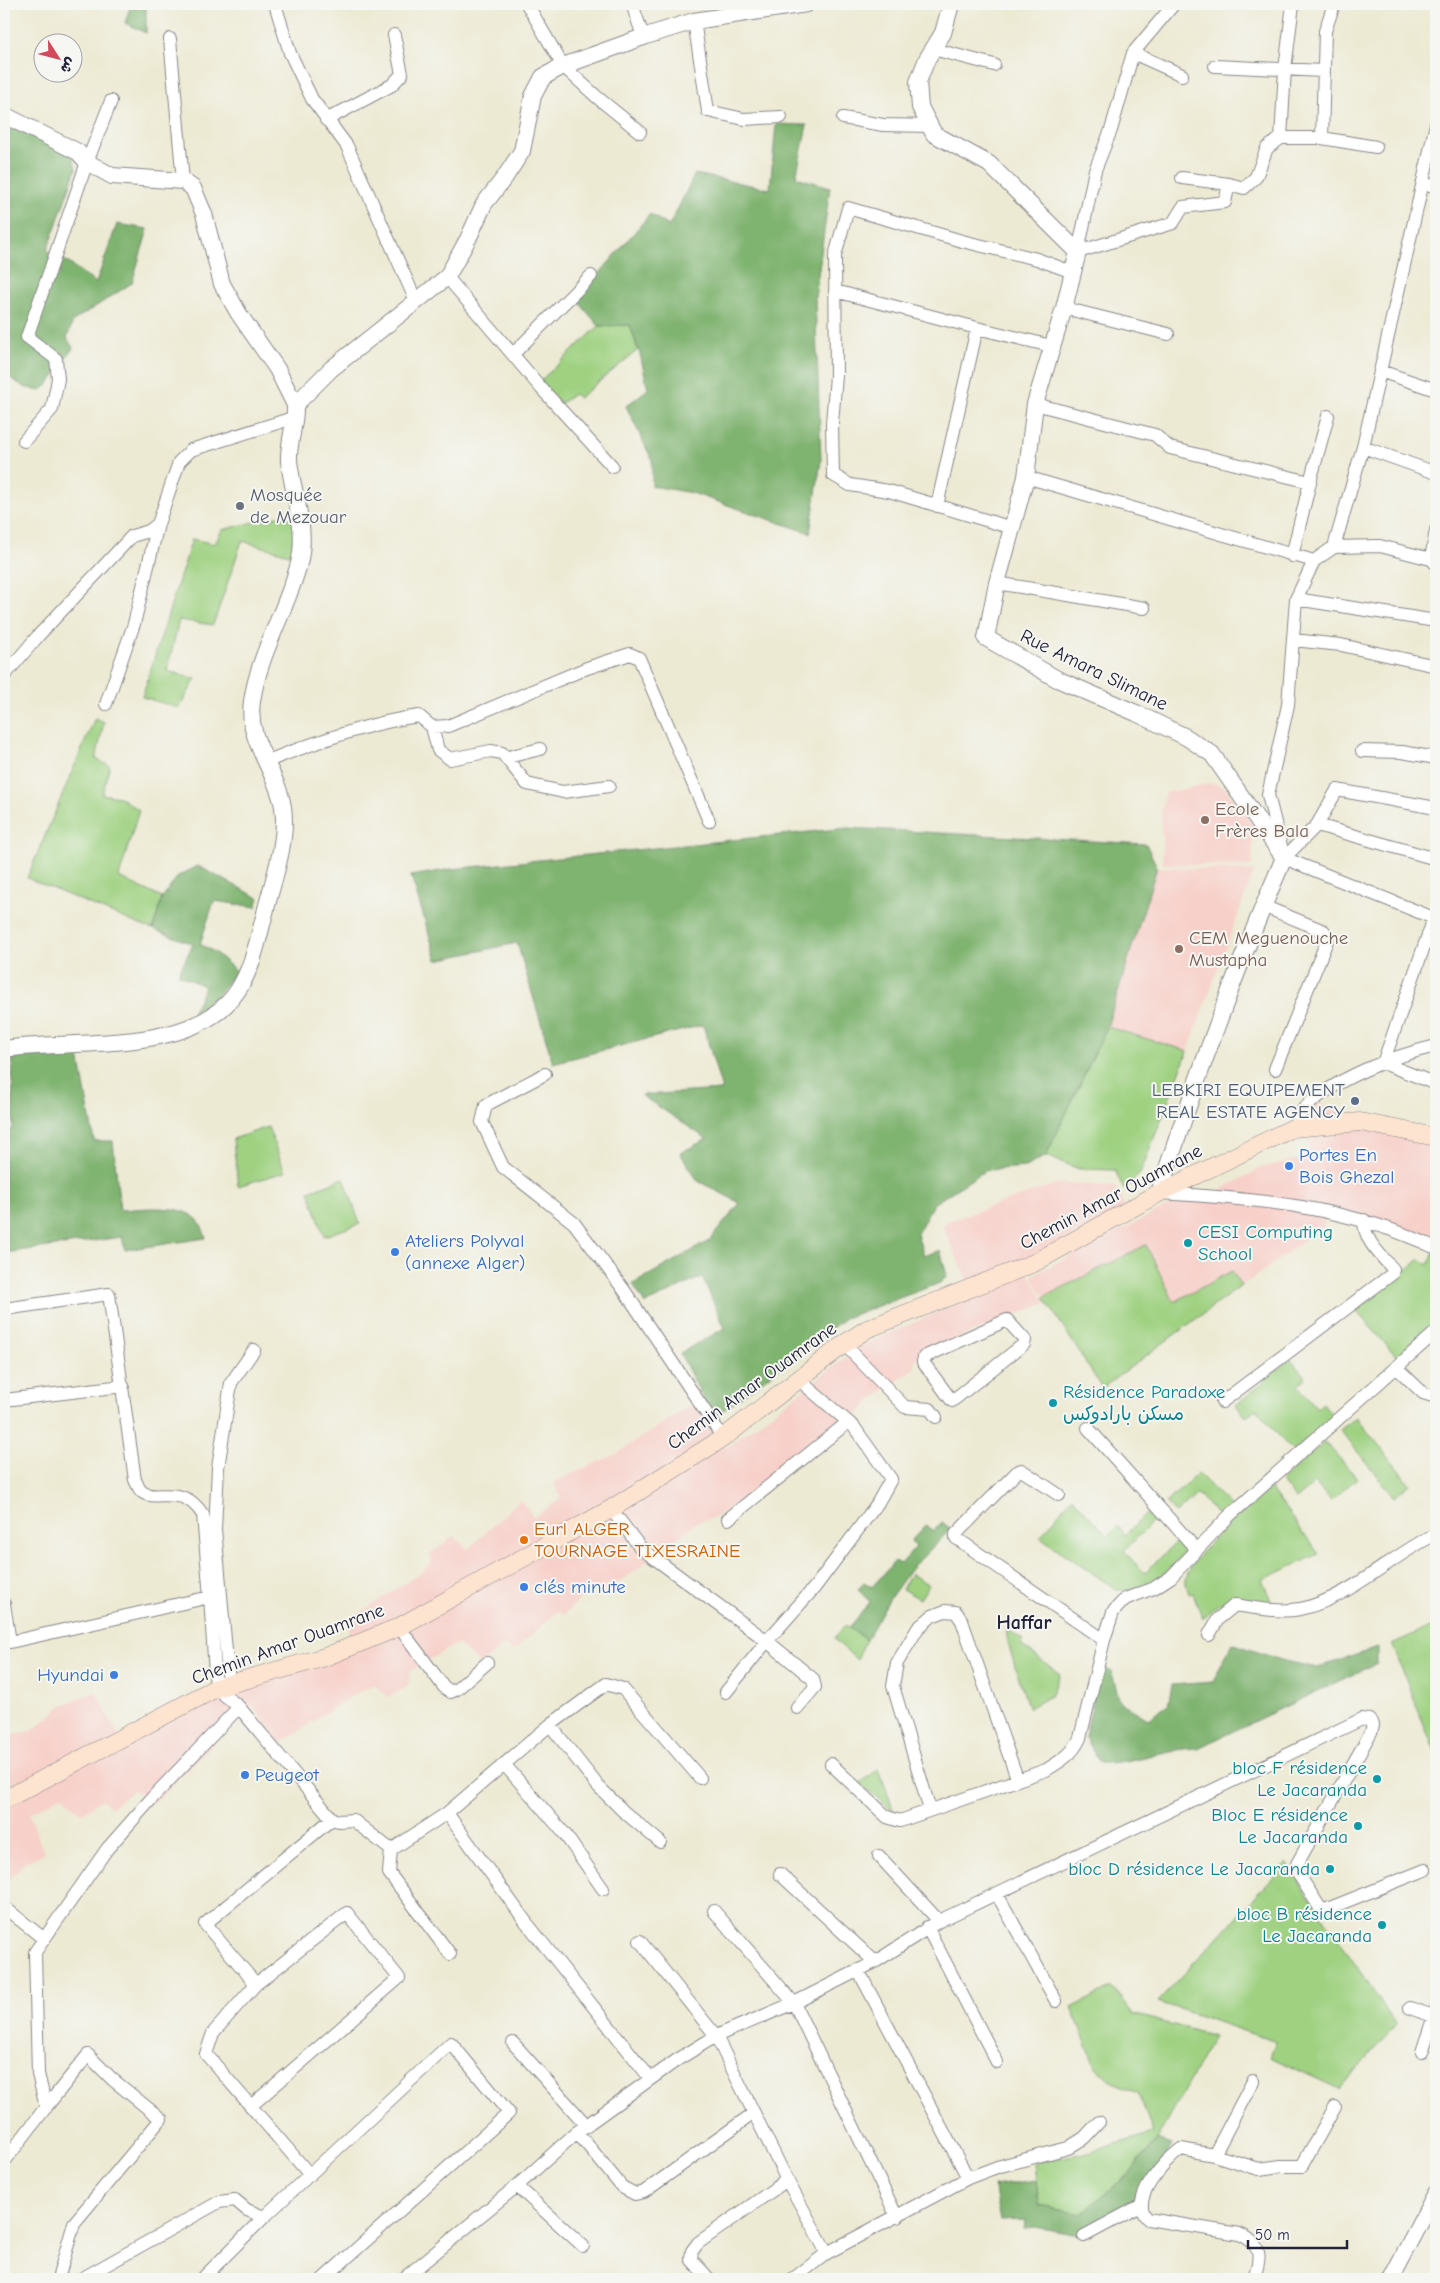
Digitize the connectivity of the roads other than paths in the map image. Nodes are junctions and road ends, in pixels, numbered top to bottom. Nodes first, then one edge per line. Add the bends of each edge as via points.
1 (275, 4) edge
2 (527, 4) edge
3 (632, 4) edge
4 (806, 4) edge
5 (951, 4) edge
6 (1174, 4) edge
7 (1293, 4) edge
8 (1334, 4) edge
9 (694, 21) junction
10 (394, 35) dead end
11 (644, 38) junction
12 (170, 39) dead end
13 (933, 49) junction
14 (1133, 53) junction
15 (994, 65) dead end
16 (563, 66) junction
17 (1215, 66) dead end
18 (1285, 69) junction
19 (1324, 71) junction
20 (1182, 74) dead end
21 (110, 101) dead end
22 (4, 115) edge
23 (781, 117) dead end
24 (844, 118) dead end
25 (326, 120) junction
26 (1436, 124) edge
27 (930, 126) junction
28 (640, 132) dead end
29 (1281, 138) junction
30 (1322, 138) junction
31 (1376, 147) dead end
32 (87, 162) junction
33 (1182, 178) dead end
34 (183, 181) junction
35 (1423, 183) junction
36 (1230, 184) junction
37 (1436, 186) edge
38 (1078, 252) junction
39 (1072, 272) junction
40 (591, 276) dead end
41 (447, 277) junction
42 (835, 291) junction
43 (416, 301) junction
44 (1064, 308) junction
45 (977, 328) junction
46 (1168, 334) dead end
47 (1051, 346) junction
48 (513, 354) junction
49 (1380, 371) junction
50 (1436, 390) edge
51 (1035, 404) junction
52 (295, 411) junction
53 (1328, 416) dead end
54 (24, 440) dead end
55 (1363, 447) junction
56 (612, 466) dead end
57 (1436, 473) edge
58 (1026, 477) junction
59 (1310, 482) junction
60 (937, 506) junction
61 (158, 524) junction
62 (1012, 528) junction
63 (1436, 530) edge
64 (1334, 547) junction
65 (1292, 556) junction
66 (1314, 561) junction
67 (1434, 561) edge
68 (997, 583) junction
69 (1296, 599) junction
70 (1144, 608) dead end
71 (1436, 621) edge
72 (1293, 640) junction
73 (1436, 666) edge
74 (4, 676) edge
75 (106, 704) dead end
76 (432, 727) junction
77 (540, 749) dead end
78 (1362, 751) dead end
79 (508, 758) junction
80 (1436, 758) edge
81 (266, 762) junction
82 (608, 786) dead end
83 (1436, 808) edge
84 (709, 821) dead end
85 (1317, 825) junction
86 (1284, 858) junction
87 (1436, 859) edge
88 (1263, 906) junction
89 (1435, 919) edge
90 (1436, 1046) edge
91 (4, 1049) edge
92 (1383, 1063) junction
93 (1276, 1069) dead end
94 (545, 1074) dead end
95 (1436, 1084) edge
96 (1293, 1128) junction
97 (1436, 1137) edge
98 (1159, 1192) junction
99 (1364, 1220) junction
100 (1436, 1248) edge
101 (4, 1309) edge
102 (1436, 1332) edge
103 (844, 1344) junction
104 (254, 1350) dead end
105 (1397, 1368) junction
106 (799, 1380) junction
107 (123, 1386) junction
108 (1436, 1397) edge
109 (4, 1400) edge
110 (952, 1401) joint
111 (1222, 1402) dead end
112 (936, 1417) dead end
113 (847, 1423) junction
114 (1088, 1428) dead end
115 (723, 1438) junction
116 (1059, 1495) dead end
117 (611, 1509) junction
118 (728, 1519) dead end
119 (1436, 1534) edge
120 (1196, 1549) junction
121 (210, 1597) junction
122 (4, 1604) edge
123 (400, 1627) junction
124 (1209, 1635) dead end
125 (1104, 1640) junction
126 (767, 1641) junction
127 (7, 1642) edge
128 (487, 1663) dead end
129 (222, 1686) junction
130 (726, 1692) dead end
131 (240, 1707) junction
132 (797, 1708) dead end
133 (550, 1725) junction
134 (504, 1764) junction
135 (831, 1764) dead end
136 (700, 1778) dead end
137 (1017, 1778) junction
138 (4, 1800) edge
139 (930, 1810) junction
140 (447, 1813) junction
141 (332, 1819) junction
142 (660, 1842) dead end
143 (391, 1850) junction
144 (879, 1856) dead end
145 (1425, 1870) dead end
146 (780, 1874) dead end
147 (603, 1889) dead end
148 (997, 1894) junction
149 (4, 1908) edge
150 (714, 1912) dead end
151 (933, 1924) junction
152 (44, 1939) junction
153 (640, 1941) dead end
154 (450, 1954) dead end
155 (875, 1962) junction
156 (858, 1970) junction
157 (256, 1984) junction
158 (1056, 2001) dead end
159 (794, 2003) junction
160 (1410, 2008) dead end
161 (1436, 2015) edge
162 (716, 2036) junction
163 (513, 2043) dead end
164 (1422, 2052) dead end
165 (996, 2062) dead end
166 (650, 2078) junction
167 (1253, 2081) dead end
168 (252, 2105) junction
169 (46, 2107) junction
170 (1335, 2107) dead end
171 (754, 2113) junction
172 (1099, 2122) dead end
173 (582, 2129) junction
174 (1214, 2155) junction
175 (4, 2162) edge
176 (310, 2175) junction
177 (968, 2178) junction
178 (787, 2180) junction
179 (517, 2186) junction
180 (1436, 2193) edge
181 (1140, 2206) junction
182 (264, 2217) junction
183 (897, 2217) junction
184 (1084, 2236) dead end
185 (583, 2246) dead end
186 (827, 2253) junction
187 (410, 2277) edge
188 (58, 2279) edge
189 (81, 2279) edge
190 (202, 2279) edge
191 (323, 2279) edge
192 (709, 2279) edge
193 (793, 2279) edge
194 (1253, 2279) edge
195 (1391, 2279) edge

1 - 25 street via 290,53
2 - 16 street
3 - 11 street
4 - 9 street
5 - 13 street via 943,33
6 - 14 street
7 - 18 street
8 - 19 street via 1325,31
9 - 11 street
9 - 23 street via 708,111 744,119
10 - 25 street via 402,74 399,79
11 - 16 street
12 - 34 street
13 - 15 street
13 - 27 street via 918,82 920,106
14 - 20 street
14 - 38 street via 1111,130 1095,170
16 - 28 street
16 - 41 street via 543,77 533,96 522,151 484,204
17 - 18 street
18 - 19 street
18 - 29 street
19 - 30 street
21 - 32 street
22 - 32 street via 78,152
24 - 27 street via 884,125
25 - 43 street via 347,146
26 - 35 street
27 - 38 street via 934,134 990,164
29 - 30 street
29 - 36 street via 1267,148 1256,177 1244,188
30 - 31 street
32 - 34 street via 112,176
32 - 54 street via 27,337 56,359 58,379 52,409
33 - 36 street
34 - 52 street via 193,188 204,214 222,284 277,369
35 - 37 street
35 - 49 street
36 - 38 street via 1225,202 1182,207 1173,223
38 - 39 street, Rue Amara Slimane
39 - 42 street via 1037,258 848,208 835,256
39 - 44 street, Rue Amara Slimane
40 - 48 street
41 - 43 street
41 - 48 street
42 - 45 street
42 - 60 street via 834,475 850,485 889,491
43 - 52 street via 331,369
44 - 46 street
44 - 47 street, Rue Amara Slimane
45 - 47 street
45 - 60 street
47 - 51 street, Rue Amara Slimane
48 - 56 street
49 - 50 street
49 - 55 street
51 - 58 street, Rue Amara Slimane
51 - 59 street via 1156,435 1170,448
52 - 61 street via 191,450 179,462
52 - 81 street via 289,459 303,535 298,566 261,662 252,703 252,733
53 - 59 street
55 - 57 street
55 - 64 street
58 - 62 street, Rue Amara Slimane
58 - 65 street via 1154,512
59 - 65 street
60 - 62 street
61 - 74 street via 150,531 132,536
61 - 75 street via 134,624
62 - 68 street, Rue Amara Slimane
63 - 67 street
64 - 66 street
64 - 67 street via 1380,546
65 - 66 street
66 - 69 street
68 - 70 street
68 - 86 street, Rue Amara Slimane via 986,638 1057,679 1186,737 1212,754
69 - 71 street
69 - 72 street
72 - 73 street via 1342,645
72 - 86 street via 1288,705 1268,795
76 - 79 street via 438,750 450,759 491,751 502,752
76 - 81 street via 418,716 396,719
76 - 84 street via 448,726 587,668 630,654 639,658
77 - 79 street
78 - 80 street via 1402,752
79 - 82 street via 528,784 534,786 563,792
81 - 91 street via 283,808 283,838 251,966 237,991 221,1010 189,1029 155,1036 92,1044
83 - 85 street via 1337,790
85 - 86 street
85 - 87 street
86 - 88 street
86 - 89 street
88 - 93 street via 1324,932 1327,941
88 - 98 street
89 - 92 street
90 - 92 street
92 - 95 street
92 - 96 street via 1332,1087 1301,1112
94 - 115 street via 486,1105 482,1122 503,1167 574,1223 624,1290
96 - 97 main road, Chemin Amar Ouamrane via 1360,1122
96 - 98 main road, Chemin Amar Ouamrane
98 - 99 street via 1254,1200 1326,1210
98 - 103 main road, Chemin Amar Ouamrane via 1034,1263 867,1329
99 - 100 street
99 - 111 street via 1364,1232 1393,1269 1392,1274
101 - 107 street via 109,1294
102 - 105 street
103 - 106 main road, Chemin Amar Ouamrane
103 - 112 street via 905,1407 930,1409
104 - 129 street via 231,1383 218,1468 215,1529
105 - 108 street via 1423,1393
105 - 120 street via 1271,1477
106 - 113 street
106 - 115 main road, Chemin Amar Ouamrane
107 - 109 street
107 - 121 street via 135,1480 141,1491 181,1496 198,1507 203,1515
110 - 110 street via 1024,1344 1025,1340 1010,1322 1007,1320 924,1357 923,1362
113 - 118 street
113 - 126 street via 854,1427 891,1480 815,1587
114 - 120 street
115 - 117 main road, Chemin Amar Ouamrane
116 - 125 street via 1021,1470 956,1534 956,1538
117 - 123 main road, Chemin Amar Ouamrane
117 - 126 street via 650,1556
119 - 124 street via 1320,1603 1281,1611 1235,1605 1218,1619
120 - 125 street via 1171,1577 1154,1588 1125,1599 1113,1612
121 - 127 street
121 - 129 street
122 - 127 street
123 - 128 street via 450,1692
123 - 129 main road, Chemin Amar Ouamrane via 325,1657
125 - 137 street via 1076,1749 1046,1770
126 - 130 street
126 - 132 street via 813,1679 815,1688
129 - 131 street
129 - 138 main road, Chemin Amar Ouamrane
131 - 141 street
131 - 152 street via 107,1849
133 - 134 street
133 - 136 street via 606,1684 623,1689
133 - 142 street via 598,1786
134 - 140 street
134 - 147 street via 564,1833
135 - 139 street via 894,1820 900,1821
137 - 139 street
137 - 139 street via 962,1621 956,1612 945,1611 932,1616 918,1628 897,1663 893,1686
140 - 143 street
140 - 166 street via 526,1922
141 - 143 street via 352,1820
141 - 157 street via 205,1924
143 - 154 street via 389,1873
144 - 151 street
145 - 148 street via 1322,1911 1298,1874 1297,1864 1371,1732 1373,1725 1369,1720 1362,1720
146 - 155 street
148 - 151 street
148 - 158 street
149 - 152 street
150 - 159 street
151 - 155 street
151 - 165 street
152 - 169 street via 35,1952 34,1963 38,2074
153 - 162 street
155 - 156 street
156 - 159 street
156 - 177 street
157 - 168 street via 213,2033 206,2054
157 - 168 street via 347,1913 399,1978
159 - 162 street
159 - 183 street
160 - 161 street
161 - 164 street
162 - 166 street
162 - 171 street
163 - 173 street
166 - 173 street
167 - 174 street
168 - 176 street
169 - 175 street
169 - 188 street via 88,2055 160,2119 74,2223
170 - 174 street via 1302,2166 1259,2169
171 - 173 street via 644,2192 635,2194 622,2187
171 - 178 street
172 - 177 street via 1084,2138 1068,2148
173 - 179 street
174 - 181 street via 1182,2149 1158,2170
176 - 182 street
176 - 191 street via 451,2043 509,2113
177 - 183 street
178 - 186 street
178 - 192 street via 698,2243 692,2251 692,2259
179 - 185 street
179 - 187 street
180 - 195 street
181 - 184 street
181 - 194 street via 1148,2219 1251,2238 1259,2256
182 - 189 street via 247,2210 235,2200 219,2202
182 - 190 street
183 - 186 street
186 - 193 street

